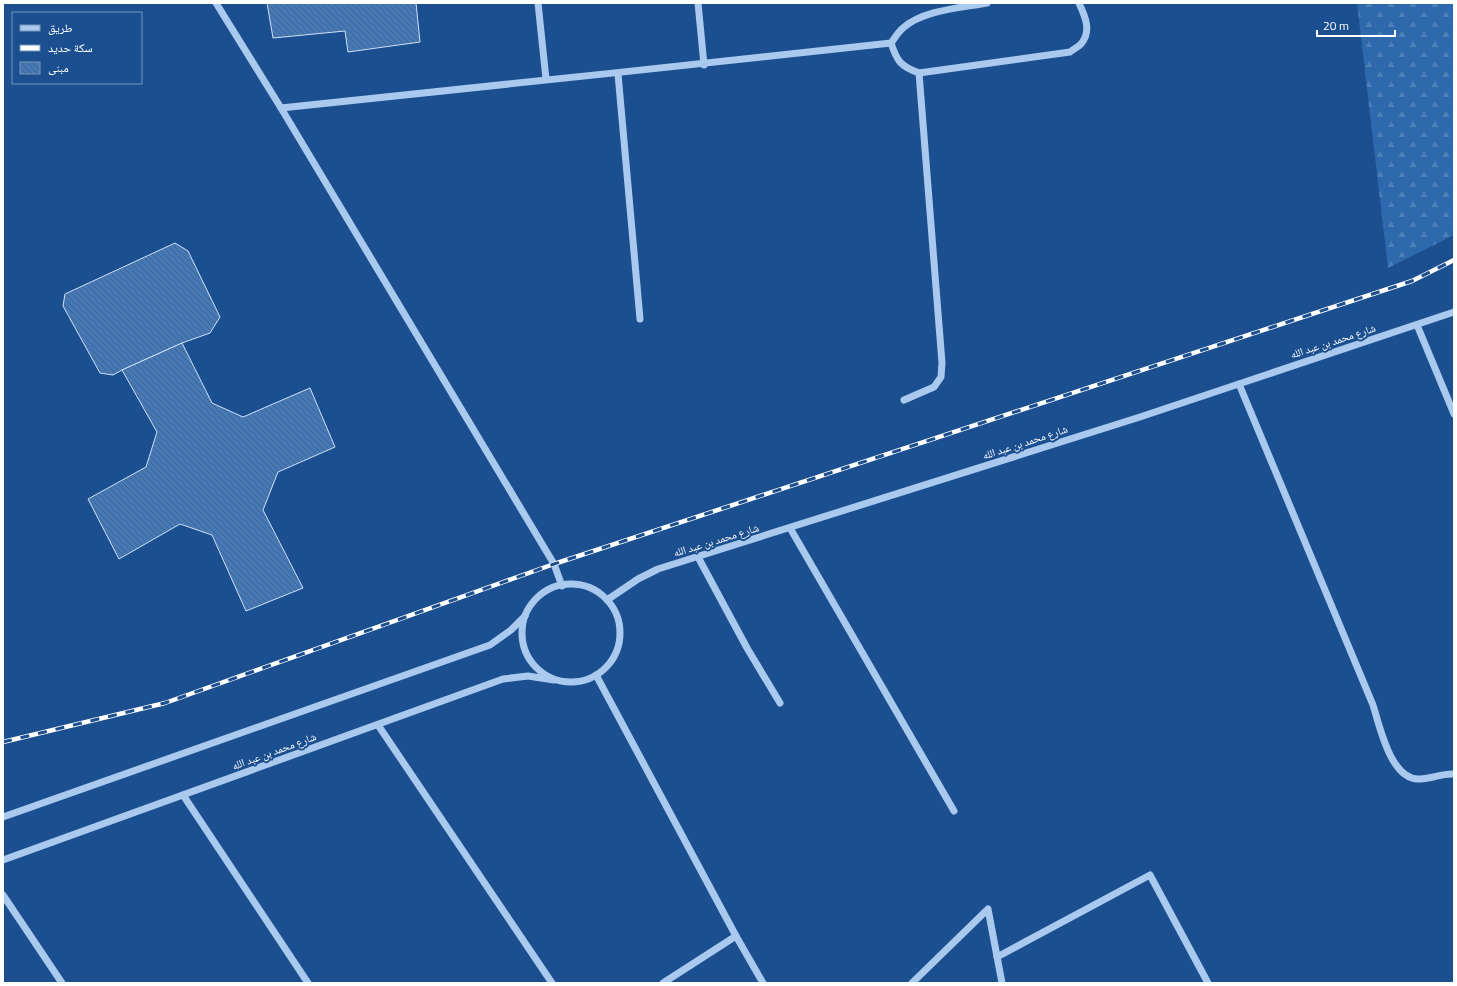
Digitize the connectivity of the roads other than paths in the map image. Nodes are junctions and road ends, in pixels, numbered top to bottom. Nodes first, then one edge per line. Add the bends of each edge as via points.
1 (216, 3) edge
2 (538, 3) edge
3 (698, 3) edge
4 (987, 3) edge
5 (1079, 3) edge
6 (891, 43) junction
7 (704, 64) junction
8 (919, 73) junction
9 (618, 74) junction
10 (546, 79) junction
11 (281, 108) junction
12 (1454, 312) edge
13 (640, 319) dead end
14 (1417, 325) junction
15 (1239, 384) junction
16 (904, 400) dead end
17 (1454, 414) edge
18 (790, 528) junction
19 (698, 557) junction
20 (562, 586) junction
21 (607, 600) junction
22 (525, 616) junction
23 (596, 675) junction
24 (554, 680) junction
25 (780, 703) dead end
26 (378, 725) junction
27 (1454, 774) edge
28 (182, 795) junction
29 (954, 811) dead end
30 (3, 817) edge
31 (3, 860) edge
32 (3, 895) edge
33 (736, 936) junction
34 (997, 957) junction
35 (62, 983) edge
36 (308, 983) edge
37 (552, 983) edge
38 (663, 983) edge
39 (763, 983) edge
40 (912, 983) edge
41 (1002, 983) edge
42 (1208, 983) edge

1 - 11 street
2 - 10 street
3 - 7 street
4 - 6 street via 915,20 903,28
5 - 8 street via 1086,16 1087,30 1082,43 1070,52
6 - 7 street
6 - 8 street via 905,68
7 - 9 street
8 - 16 street via 942,377 934,387
9 - 10 street
9 - 13 street
10 - 11 street
11 - 20 street via 554,564
12 - 14 street, شارع محمد بن عبد الله
14 - 15 street, شارع محمد بن عبد الله
14 - 17 street
15 - 18 street, شارع محمد بن عبد الله
15 - 27 street via 1373,705 1394,762 1408,778
18 - 19 street, شارع محمد بن عبد الله
18 - 29 street
19 - 21 street, شارع محمد بن عبد الله via 658,569
19 - 25 street
20 - 21 street via 583,586 596,591
20 - 22 street via 542,593
21 - 23 street via 615,612 619,640 608,666
22 - 24 street via 522,630 524,647 531,662 541,673
22 - 30 street via 490,645
23 - 24 street via 583,681 568,683
23 - 33 street
24 - 26 street, شارع محمد بن عبد الله via 528,676 503,679
26 - 28 street, شارع محمد بن عبد الله
26 - 37 street
28 - 31 street, شارع محمد بن عبد الله
28 - 36 street
32 - 35 street
33 - 38 street
33 - 39 street
34 - 40 street via 988,910
34 - 41 street
34 - 42 street via 1150,875

